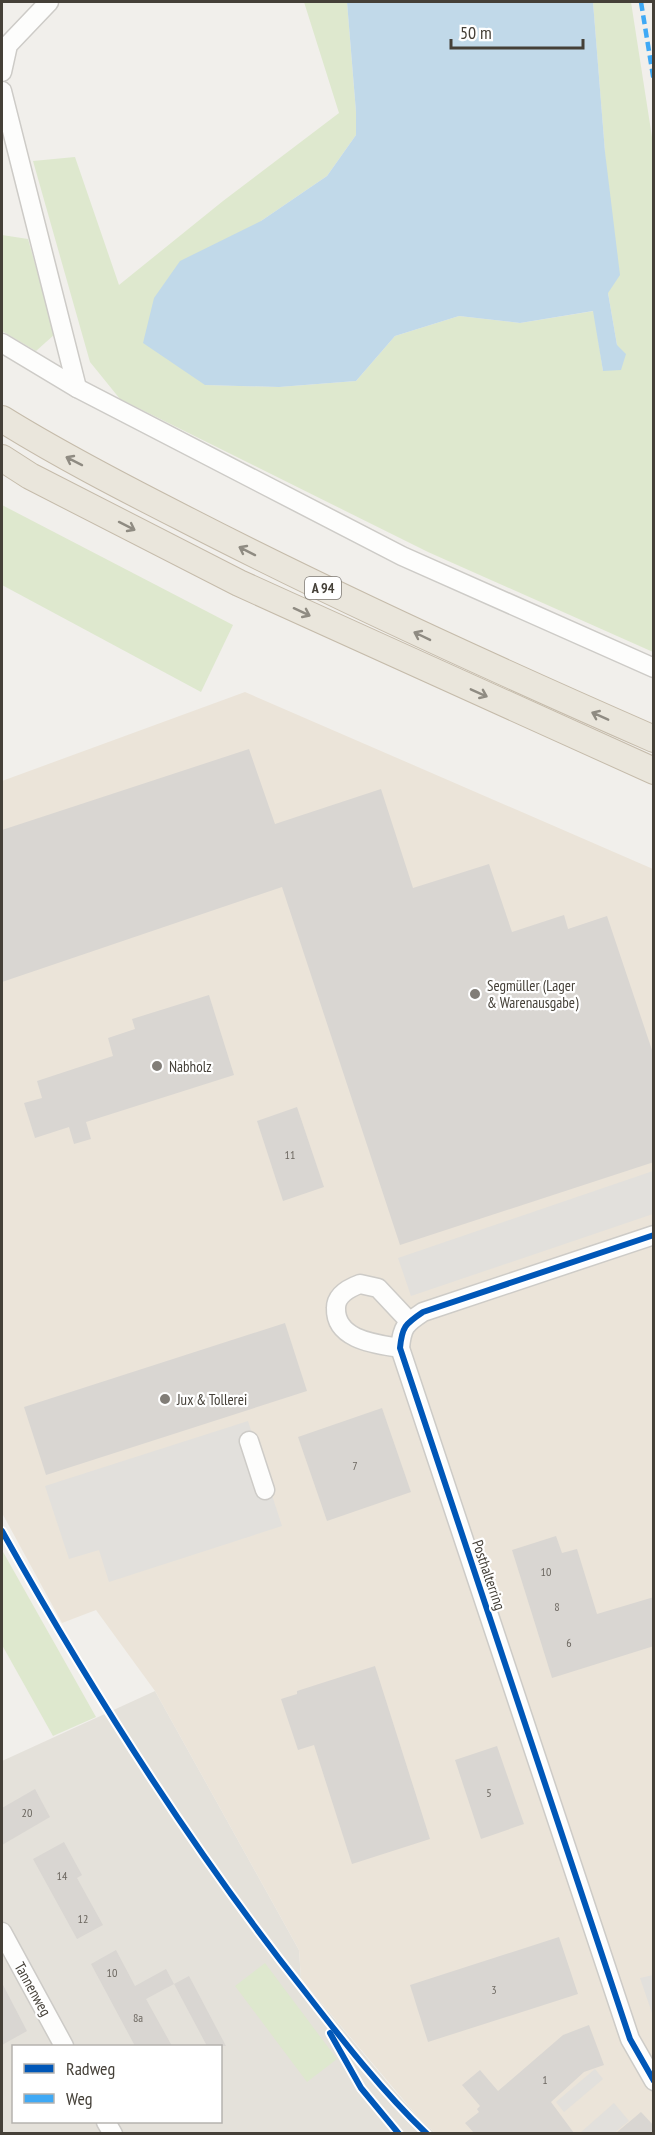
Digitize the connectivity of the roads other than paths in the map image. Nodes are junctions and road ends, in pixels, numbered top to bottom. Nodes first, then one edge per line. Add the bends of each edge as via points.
1 (49, 2) edge
2 (2, 72) edge
3 (2, 91) edge
4 (2, 343) edge
5 (77, 388) junction
6 (2, 419) edge
7 (2, 458) edge
8 (654, 668) edge
9 (654, 740) edge
10 (654, 771) edge
11 (654, 1235) edge
12 (409, 1321) junction
13 (400, 1348) junction
14 (249, 1441) dead end
15 (265, 1490) dead end
16 (2, 1932) edge
17 (63, 2045) edge
18 (654, 2081) edge

1 - 2 street via 8,45
3 - 5 street
4 - 5 street
5 - 8 street via 402,556
9 -> 6 highway, A 94 via 255,556 46,447
7 -> 10 highway, A 94 via 239,583
11 - 12 street via 423,1312
12 - 13 street via 402,1331
12 - 13 street via 378,1288 360,1284 342,1293 336,1305 336,1319 344,1331 367,1342
13 - 18 street, Posthalterring via 630,2039
14 - 15 street
16 - 17 street, Tannenweg

